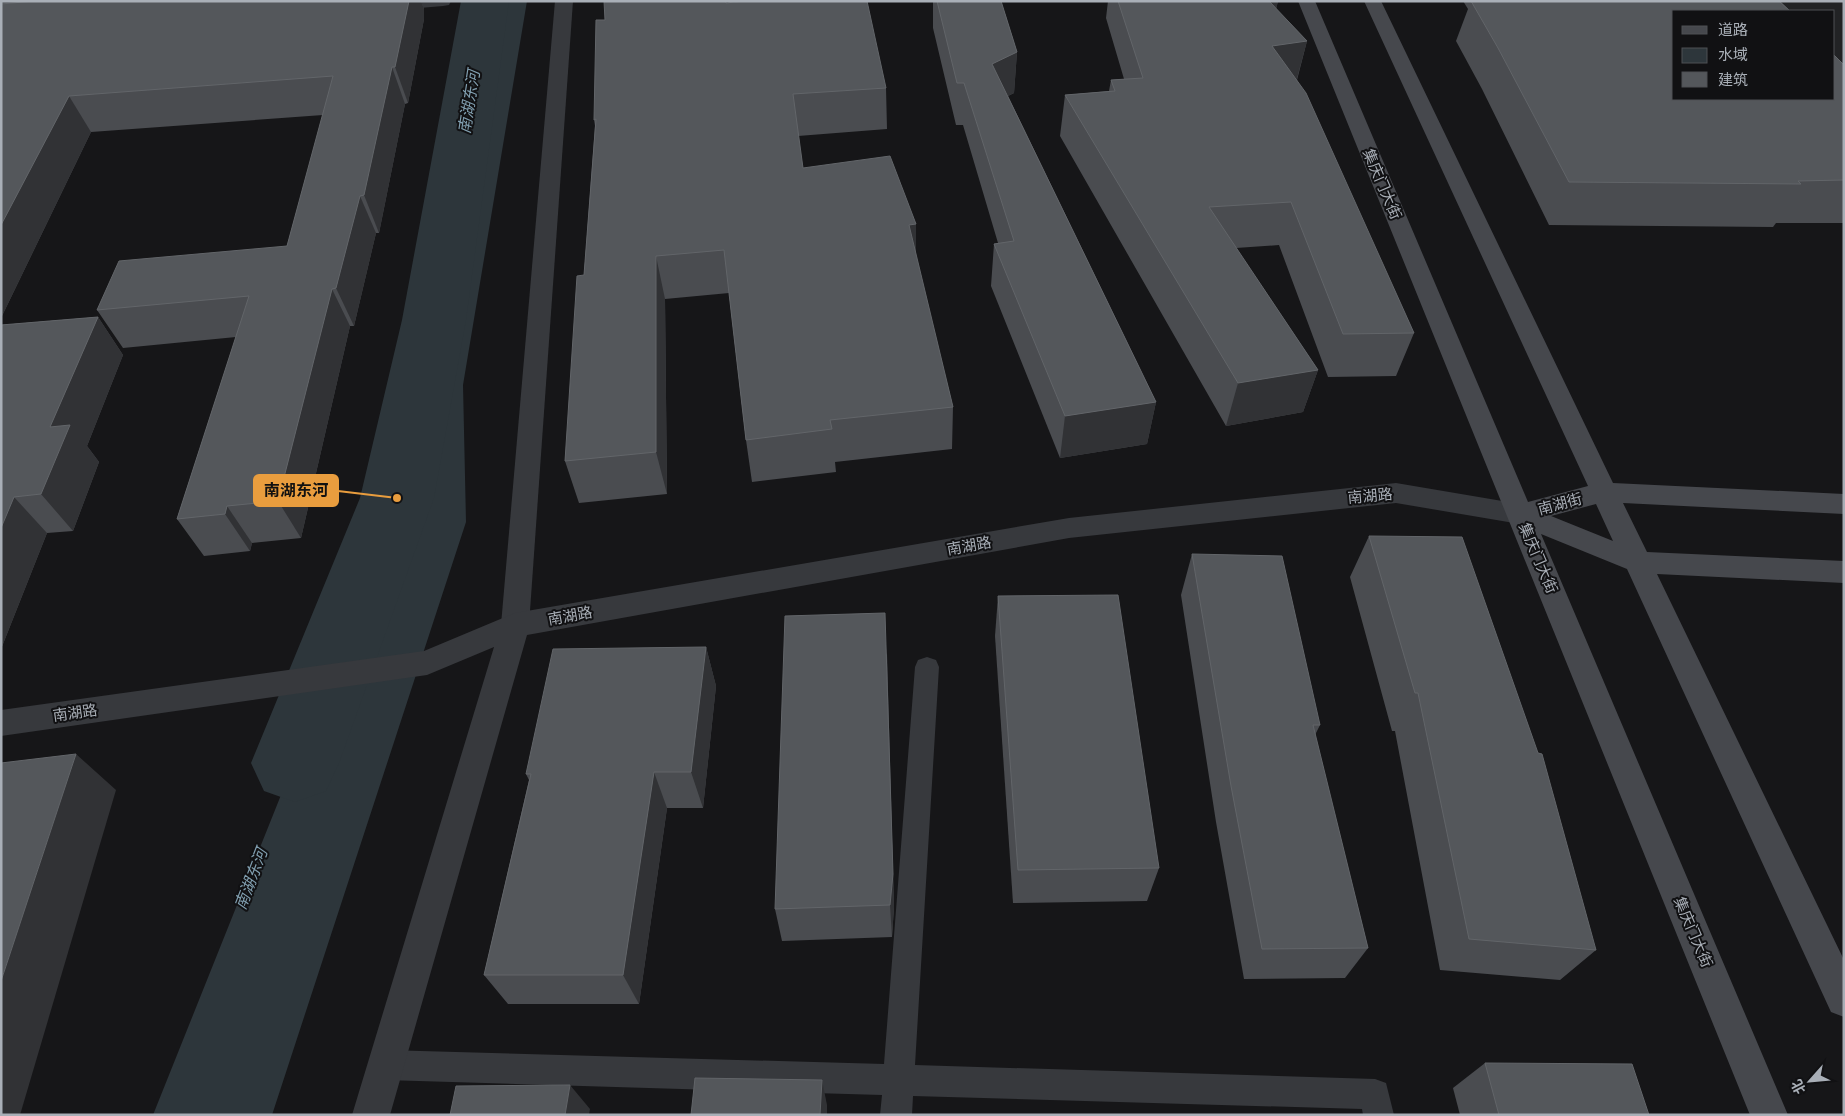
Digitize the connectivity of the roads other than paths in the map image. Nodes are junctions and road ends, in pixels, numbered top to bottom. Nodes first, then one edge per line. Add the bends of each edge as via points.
1 (443, 1) edge
2 (564, 1) edge
3 (1306, 1) edge
4 (1372, 1) edge
5 (438, 2) edge
6 (368, 7) edge
7 (1603, 492) junction
8 (1844, 504) edge
9 (1520, 514) junction
10 (1637, 562) junction
11 (1844, 572) edge
12 (516, 625) junction
13 (927, 667) dead end
14 (1, 723) edge
15 (1844, 1000) edge
16 (385, 1065) junction
17 (898, 1080) junction
18 (371, 1115) edge
19 (896, 1115) edge
20 (1379, 1115) edge
21 (1770, 1115) edge

1 - 5 street
2 - 12 street
3 - 9 main road, 集庆门大街
4 - 7 main road
5 - 6 street
7 - 8 main road, 南湖街
7 - 9 main road, 南湖街
7 - 10 main road
9 - 10 main road, 南湖街
9 - 12 street, 南湖路 via 1396,493 1069,528
9 - 21 main road, 集庆门大街
10 - 11 main road, 南湖街
10 - 15 main road
12 - 14 street, 南湖路 via 427,663
12 - 16 street
13 - 17 lane
16 - 17 lane
16 - 18 street
17 - 19 lane
17 - 20 lane via 1375,1094

